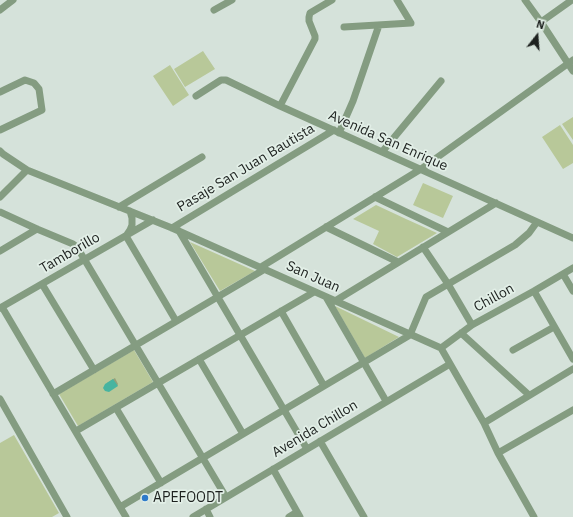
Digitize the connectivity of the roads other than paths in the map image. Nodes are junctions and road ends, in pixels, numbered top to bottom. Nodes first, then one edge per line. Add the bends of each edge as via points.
1 (13, 0) edge
2 (232, 0) edge
3 (332, 0) edge
4 (397, 0) edge
5 (525, 0) edge
6 (572, 0) edge
7 (0, 10) edge
8 (214, 10) dead end
9 (541, 22) junction
10 (379, 25) junction
11 (344, 27) dead end
12 (571, 62) edge
13 (573, 71) edge
14 (441, 81) dead end
15 (0, 92) edge
16 (196, 96) dead end
17 (280, 106) junction
18 (0, 130) edge
19 (337, 132) junction
20 (0, 151) edge
21 (382, 152) junction
22 (202, 157) dead end
23 (421, 169) junction
24 (27, 170) junction
25 (0, 197) edge
26 (375, 197) junction
27 (496, 203) junction
28 (119, 207) junction
29 (130, 211) junction
30 (0, 212) edge
31 (153, 220) junction
32 (537, 222) junction
33 (326, 227) junction
34 (172, 228) junction
35 (37, 229) junction
36 (179, 231) junction
37 (448, 232) junction
38 (126, 236) junction
39 (573, 238) edge
40 (423, 247) junction
41 (0, 251) edge
42 (85, 259) junction
43 (398, 262) junction
44 (263, 268) junction
45 (573, 268) edge
46 (563, 274) junction
47 (42, 284) junction
48 (448, 284) junction
49 (534, 291) junction
50 (573, 291) edge
51 (314, 292) junction
52 (218, 297) junction
53 (326, 297) junction
54 (335, 301) junction
55 (1, 307) edge
56 (281, 311) junction
57 (176, 321) junction
58 (472, 325) junction
59 (554, 327) junction
60 (460, 334) junction
61 (240, 335) junction
62 (410, 335) junction
63 (136, 345) junction
64 (441, 348) junction
65 (513, 350) dead end
66 (199, 359) junction
67 (573, 359) edge
68 (363, 363) junction
69 (450, 364) junction
70 (573, 369) edge
71 (94, 370) junction
72 (158, 383) junction
73 (324, 386) junction
74 (53, 394) junction
75 (530, 395) junction
76 (0, 399) edge
77 (386, 401) junction
78 (116, 408) junction
79 (284, 409) junction
80 (573, 410) edge
81 (484, 423) junction
82 (76, 432) junction
83 (243, 434) junction
84 (320, 441) junction
85 (307, 449) junction
86 (498, 453) junction
87 (203, 458) junction
88 (273, 469) junction
89 (161, 483) junction
90 (226, 497) junction
91 (120, 507) junction
92 (206, 509) junction
93 (299, 514) edge
94 (68, 517) edge
95 (126, 517) edge
96 (193, 517) edge
97 (210, 517) edge
98 (289, 517) edge
99 (364, 517) edge
100 (534, 517) edge

1 - 7 street
2 - 8 street
3 - 17 street via 310,13 309,21 316,36
4 - 10 street via 411,23
5 - 9 street
6 - 9 street
9 - 12 street
10 - 11 street
10 - 19 street via 354,100
12 - 13 street
12 - 23 street
14 - 21 street
15 - 18 street via 25,80 34,83 39,89 42,110
16 - 17 street, Avenida San Enrique via 221,80 226,80
17 - 19 street, Avenida San Enrique
19 - 21 street, Avenida San Enrique
19 - 34 street, Pasaje San Juan Bautista
20 - 24 street, San Juan
21 - 23 street, Avenida San Enrique
22 - 28 street
23 - 26 street
23 - 27 street, Avenida San Enrique
24 - 25 street
24 - 28 street, San Juan
26 - 33 street
26 - 37 street
27 - 32 street, Avenida San Enrique
27 - 37 street
28 - 29 street, San Juan
29 - 31 street, San Juan
29 - 38 street via 132,225
30 - 35 street
31 - 34 street, San Juan
31 - 38 street, Tamborillo
32 - 39 street, Avenida San Enrique
32 - 48 street via 529,233 515,244
33 - 43 street
33 - 44 street
34 - 36 street, San Juan
35 - 41 street
35 - 42 street via 73,244
36 - 44 street, San Juan
36 - 52 street
37 - 40 street
38 - 42 street, Tamborillo
38 - 57 street
40 - 43 street
40 - 48 street
42 - 47 street, Tamborillo
42 - 63 street
43 - 54 street
44 - 51 street, San Juan
44 - 52 street
45 - 46 street, Chillon
46 - 49 street, Chillon
46 - 50 street
47 - 55 street, Tamborillo
47 - 71 street
48 - 58 street
48 - 62 street via 426,297
49 - 58 street, Chillon
49 - 59 street
51 - 53 street, San Juan
51 - 56 street
52 - 57 street
52 - 61 street
53 - 54 street, San Juan
53 - 68 street
54 - 62 street, San Juan
55 - 74 street
56 - 61 street
56 - 73 street
57 - 63 street
58 - 60 street, Chillon
59 - 65 street
59 - 67 street
60 - 64 street, Chillon
60 - 75 street
61 - 66 street
61 - 79 street
62 - 64 street, San Juan
62 - 68 street
63 - 71 street
63 - 72 street
64 - 69 street
66 - 72 street
66 - 83 street
68 - 73 street
68 - 77 street
69 - 77 street, Avenida Chillon
69 - 81 street
70 - 75 street
71 - 74 street
72 - 78 street
72 - 87 street
73 - 79 street
74 - 82 street
75 - 81 street
76 - 94 street
77 - 84 street, Avenida Chillon
78 - 82 street
78 - 89 street
79 - 83 street
79 - 85 street
80 - 86 street
81 - 86 street
82 - 91 street
83 - 87 street
84 - 85 street, Avenida Chillon
84 - 99 street
85 - 88 street, Avenida Chillon
86 - 100 street
87 - 89 street
87 - 90 street
88 - 90 street, Avenida Chillon
88 - 93 street
89 - 91 street
90 - 92 street, Avenida Chillon
91 - 95 street
92 - 96 street, Avenida Chillon
92 - 97 street
93 - 98 street

